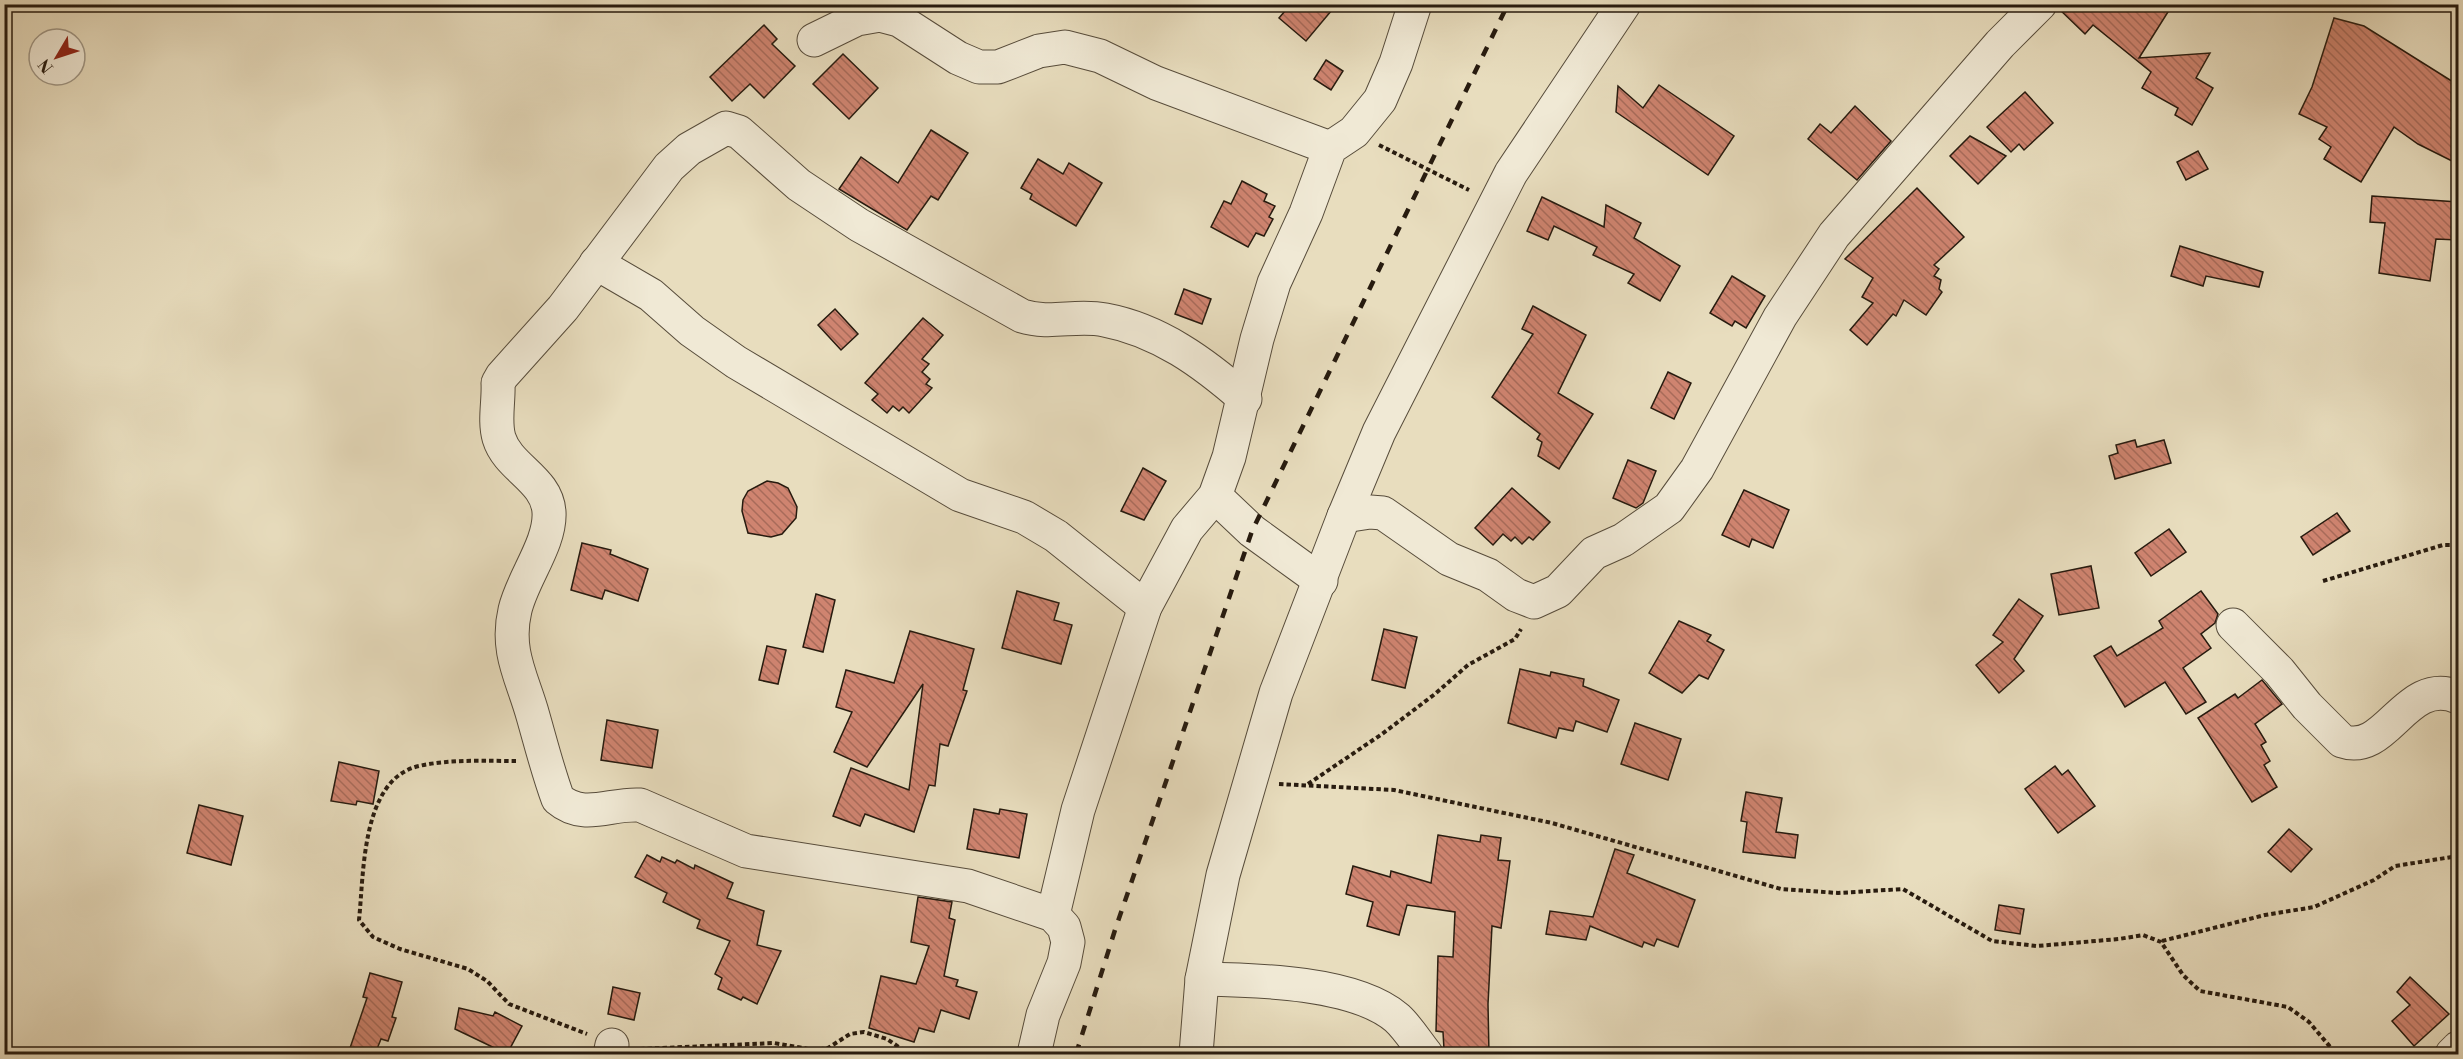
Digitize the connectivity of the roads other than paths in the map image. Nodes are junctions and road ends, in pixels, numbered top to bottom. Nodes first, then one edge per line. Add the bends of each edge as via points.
1 (1415, 4) edge
2 (1624, 4) edge
3 (2040, 4) edge
4 (814, 40) dead end
5 (1342, 140) junction
6 (596, 263) junction
7 (1245, 399) junction
8 (1215, 495) junction
9 (1344, 516) junction
10 (1321, 581) junction
11 (1145, 606) junction
12 (2233, 625) dead end
13 (2458, 697) edge
14 (1053, 915) junction
15 (1202, 979) junction
16 (2458, 1048) edge
17 (1034, 1054) edge
18 (1196, 1054) edge
19 (1426, 1054) edge
20 (2452, 1054) edge

1 - 5 street via 1380,100
2 - 9 street via 1507,180 1379,432
3 - 9 street via 2000,44 1834,235 1780,317 1697,469 1669,508 1623,540 1594,553 1558,591 1534,602 1516,595 1488,575 1449,559 1383,513
4 - 5 street via 857,19 880,15 899,20 979,67 998,67 1039,51 1065,47 1101,56 1156,83
5 - 7 street via 1274,283
6 - 7 street via 669,167 689,149 726,128 739,132 799,185 859,225 1013,311 1037,321 1104,320 1157,336 1206,366
6 - 11 street via 651,295 736,362 960,495 1024,517 1056,536
6 - 14 street via 498,383 499,438 509,456 540,487 549,510 549,526 522,588 513,632 514,664 558,799 569,809 640,805 746,851 968,886
7 - 8 street
8 - 10 street via 1252,531
8 - 11 street via 1187,529
9 - 10 street
10 - 15 street via 1276,693 1223,875
11 - 14 street via 1078,810
12 - 13 street via 2307,706 2342,741 2350,744 2367,741 2417,700 2432,693 2444,691
14 - 17 street via 1064,927 1068,942
15 - 18 street
15 - 19 street via 1293,984 1353,996 1376,1004 1398,1019
16 - 20 street

